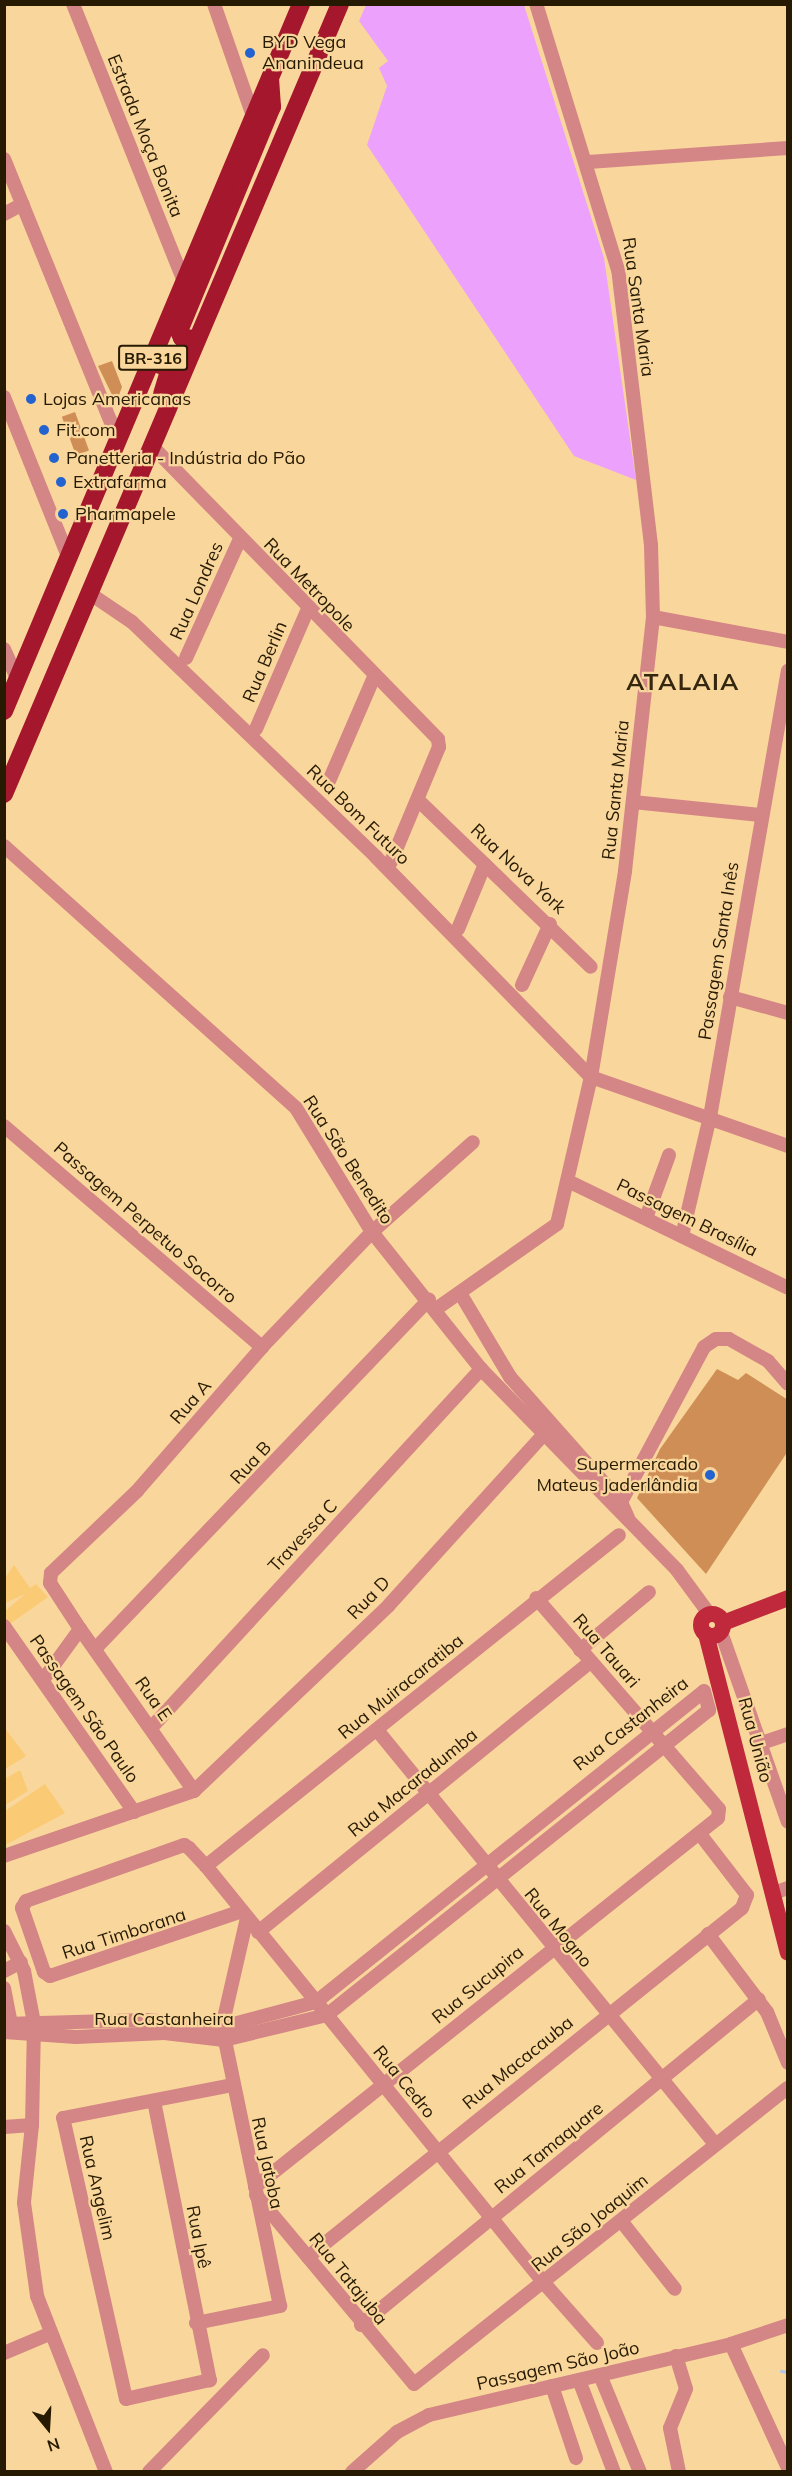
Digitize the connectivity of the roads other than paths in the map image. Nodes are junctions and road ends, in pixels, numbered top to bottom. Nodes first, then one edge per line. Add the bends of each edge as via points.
1 (73, 4) edge
2 (214, 4) edge
3 (301, 4) edge
4 (340, 4) edge
5 (536, 4) edge
6 (270, 77) junction
7 (253, 116) junction
8 (788, 148) edge
9 (4, 159) edge
10 (588, 162) junction
11 (23, 204) junction
12 (4, 214) edge
13 (184, 280) junction
14 (197, 339) junction
15 (151, 362) junction
16 (4, 397) edge
17 (121, 435) junction
18 (152, 446) junction
19 (115, 534) junction
20 (240, 539) junction
21 (69, 559) junction
22 (89, 593) junction
23 (308, 609) junction
24 (653, 617) junction
25 (788, 642) edge
26 (4, 649) edge
27 (186, 658) dead end
28 (788, 671) edge
29 (374, 677) junction
30 (18, 680) junction
31 (4, 711) edge
32 (256, 729) dead end
33 (329, 781) dead end
34 (4, 794) edge
35 (418, 800) junction
36 (633, 802) junction
37 (760, 814) junction
38 (4, 846) edge
39 (391, 862) dead end
40 (485, 864) junction
41 (550, 924) junction
42 (458, 929) dead end
43 (591, 967) dead end
44 (522, 986) dead end
45 (730, 997) junction
46 (788, 1012) edge
47 (591, 1077) junction
48 (710, 1117) junction
49 (4, 1126) edge
50 (473, 1142) dead end
51 (788, 1146) edge
52 (669, 1155) dead end
53 (570, 1182) junction
54 (646, 1218) junction
55 (372, 1232) junction
56 (682, 1236) junction
57 (788, 1288) edge
58 (460, 1293) junction
59 (433, 1304) junction
60 (262, 1347) junction
61 (481, 1369) junction
62 (788, 1384) edge
63 (542, 1436) junction
64 (621, 1502) junction
65 (630, 1522) junction
66 (619, 1535) dead end
67 (649, 1592) dead end
68 (59, 1596) joint
69 (536, 1598) junction
70 (787, 1600) edge
71 (713, 1624) junction
72 (4, 1626) edge
73 (80, 1629) junction
74 (96, 1648) junction
75 (580, 1650) junction
76 (590, 1662) junction
77 (43, 1680) junction
78 (151, 1728) junction
79 (377, 1730) junction
80 (651, 1730) junction
81 (788, 1734) edge
82 (663, 1743) junction
83 (762, 1743) junction
84 (194, 1791) junction
85 (428, 1794) junction
86 (719, 1809) joint
87 (134, 1812) junction
88 (788, 1822) edge
89 (699, 1833) junction
90 (184, 1845) joint
91 (4, 1856) edge
92 (206, 1866) junction
93 (485, 1866) junction
94 (495, 1879) junction
95 (781, 1890) edge
96 (244, 1915) junction
97 (4, 1931) edge
98 (258, 1932) junction
99 (708, 1934) junction
100 (551, 1949) junction
101 (788, 1953) edge
102 (21, 1962) junction
103 (4, 1971) edge
104 (4, 1988) edge
105 (759, 1999) junction
106 (316, 2002) junction
107 (327, 2015) junction
108 (606, 2015) junction
109 (7, 2026) edge
110 (34, 2028) junction
111 (223, 2033) junction
112 (788, 2063) edge
113 (659, 2081) junction
114 (232, 2085) junction
115 (382, 2086) junction
116 (788, 2088) edge
117 (154, 2101) junction
118 (32, 2125) junction
119 (4, 2127) edge
120 (715, 2144) junction
121 (438, 2151) junction
122 (255, 2191) junction
123 (491, 2217) junction
124 (622, 2222) junction
125 (308, 2257) junction
126 (544, 2283) junction
127 (675, 2289) dead end
128 (196, 2323) junction
129 (361, 2325) junction
130 (788, 2325) edge
131 (49, 2334) junction
132 (597, 2343) dead end
133 (731, 2344) junction
134 (4, 2353) edge
135 (263, 2355) dead end
136 (676, 2356) junction
137 (600, 2375) junction
138 (210, 2380) joint
139 (579, 2380) junction
140 (414, 2384) joint
141 (552, 2386) junction
142 (576, 2458) dead end
143 (788, 2468) edge
144 (106, 2472) edge
145 (149, 2472) edge
146 (352, 2472) edge
147 (614, 2472) edge
148 (640, 2472) edge
149 (679, 2472) edge

1 - 13 street, Estrada Moça Bonita
2 - 7 street
3 - 6 highway, BR-316
4 - 14 highway, BR-316
5 - 10 street, Rua Santa Maria
6 - 7 highway, BR-316
6 - 14 highway via 272,107 179,331 182,338
7 - 13 highway, BR-316
8 - 10 street
9 - 11 street
10 - 24 street, Rua Santa Maria via 618,270 651,545
11 - 12 street
11 - 17 street via 111,422
13 - 15 highway, BR-316
14 - 18 highway, BR-316
15 - 17 highway, BR-316
15 - 19 highway via 167,365 171,375 120,498
16 - 21 street
17 - 21 highway, BR-316
18 - 19 highway, BR-316
18 - 20 street, Rua Metropole
19 - 22 highway, BR-316
20 - 23 street, Rua Metropole
20 - 27 street, Rua Londres
21 - 30 highway, BR-316
22 - 34 highway, BR-316
22 - 47 street, Rua Bom Futuro via 132,622 284,768 518,999
23 - 29 street, Rua Metropole
23 - 32 street, Rua Berlin
24 - 25 street
24 - 36 street, Rua Santa Maria
26 - 30 street
28 - 37 street, Passagem Santa Inês
29 - 33 street
29 - 35 street, Rua Metropole via 438,739 439,747
30 - 31 highway, BR-316
35 - 39 street
35 - 40 street, Rua Nova York
36 - 37 street
36 - 47 street, Rua Santa Maria
37 - 45 street, Passagem Santa Inês
38 - 55 street, Rua São Benedito via 287,1098
40 - 41 street, Rua Nova York
40 - 42 street
41 - 43 street, Rua Nova York
41 - 44 street
45 - 46 street
45 - 48 street, Passagem Santa Inês
47 - 48 street
47 - 53 street, Rua Santa Maria
48 - 51 street
48 - 56 street, Passagem Santa Inês
49 - 60 street, Passagem Perpetuo Socorro
50 - 55 street, Rua A
52 - 54 street
53 - 54 street, Passagem Brasília
53 - 58 street, Rua Santa Maria via 551,1233
54 - 56 street, Passagem Brasília
55 - 59 street, Rua São Benedito
55 - 60 street, Rua A
56 - 57 street, Passagem Brasília
58 - 59 street, Rua Santa Maria
58 - 64 street, Rua São Benedito via 510,1377
59 - 61 street, Rua São Benedito
59 - 74 street, Rua B
60 - 68 street, Rua A via 137,1491 51,1573 50,1582
61 - 63 street, Rua São Benedito
61 - 78 street, Travessa C
62 - 64 street via 768,1361 729,1339 716,1339 704,1347
63 - 65 street, Rua São Benedito
63 - 84 street, Rua D via 389,1605
64 - 65 street, Rua São Benedito
65 - 71 street, Rua São Benedito via 677,1570
66 - 69 street, Rua Muiracaratiba
67 - 75 street
68 - 73 street, Rua E
69 - 75 street, Rua Tauari
69 - 79 street, Rua Muiracaratiba
70 - 71 main road
71 - 83 street
71 - 95 main road, Rua União
72 - 77 street, Passagem São Paulo
73 - 74 street, Rua E
73 - 77 street
74 - 78 street, Rua E
75 - 76 street, Rua Tauari
76 - 80 street, Rua Tauari
76 - 85 street, Rua Macaradumba
77 - 87 street, Passagem São Paulo
78 - 84 street, Rua E
79 - 85 street, Rua Mogno
79 - 92 street, Rua Muiracaratiba
80 - 82 street, Rua Tauari
80 - 82 street, Rua Castanheira via 704,1691 709,1710
80 - 93 street, Rua Castanheira
81 - 83 street
82 - 86 street, Rua Tauari
82 - 94 street, Rua Castanheira
83 - 88 street
84 - 87 street
85 - 93 street, Rua Mogno
85 - 98 street, Rua Macaradumba
86 - 89 street, Rua Sucupira via 718,1818
87 - 91 street
89 - 99 street, Rua Macacauba via 747,1895 742,1908
89 - 100 street, Rua Sucupira
90 - 92 street, Rua Cedro
90 - 96 street, Rua Timborana via 26,1901 23,1913 46,1975
92 - 96 street, Rua Cedro
93 - 94 street, Rua Mogno
93 - 106 street, Rua Castanheira
94 - 100 street, Rua Mogno
94 - 107 street, Rua Castanheira
95 - 101 main road, Rua União
96 - 98 street, Rua Cedro
96 - 111 street
97 - 102 street
98 - 106 street, Rua Cedro
99 - 105 street
99 - 108 street, Rua Macacauba
100 - 108 street, Rua Mogno
100 - 115 street, Rua Sucupira
102 - 103 street
102 - 110 street
104 - 109 street
105 - 112 street
105 - 113 street, Rua Tamaquare
106 - 107 street, Rua Cedro
106 - 111 street, Rua Castanheira
107 - 111 street, Rua Castanheira
107 - 115 street, Rua Cedro
108 - 113 street, Rua Mogno
108 - 121 street, Rua Macacauba
109 - 110 street, Rua Castanheira
110 - 111 street, Rua Castanheira via 77,2031 147,2020
110 - 118 street
111 - 114 street, Rua Jatoba
113 - 120 street, Rua Mogno
113 - 123 street, Rua Tamaquare
114 - 117 street, Rua Angelim
114 - 122 street, Rua Jatoba
115 - 121 street, Rua Cedro
115 - 122 street, Rua Sucupira
116 - 120 street, Rua São Joaquim
117 - 128 street, Rua Ipê
117 - 138 street, Rua Angelim via 63,2118 126,2399
118 - 119 street
118 - 131 street via 24,2203 37,2296
120 - 124 street, Rua São Joaquim
121 - 123 street, Rua Cedro
121 - 125 street, Rua Macacauba
122 - 125 street, Rua Tatajuba
122 - 128 street, Rua Jatoba via 280,2306
123 - 126 street, Rua Cedro
123 - 129 street, Rua Tamaquare
124 - 126 street, Rua São Joaquim
124 - 127 street
125 - 129 street, Rua Tatajuba
126 - 132 street, Rua Cedro
126 - 140 street, Rua São Joaquim
128 - 138 street, Rua Ipê
129 - 140 street, Rua Tatajuba
130 - 133 street, Passagem São João
131 - 134 street
131 - 144 street via 67,2386
133 - 136 street, Passagem São João
133 - 143 street
135 - 145 street
136 - 137 street, Passagem São João
136 - 149 street via 686,2389 670,2428
137 - 139 street, Passagem São João
137 - 148 street
139 - 141 street, Passagem São João
139 - 147 street
141 - 142 street
141 - 146 street, Passagem São João via 413,2421

